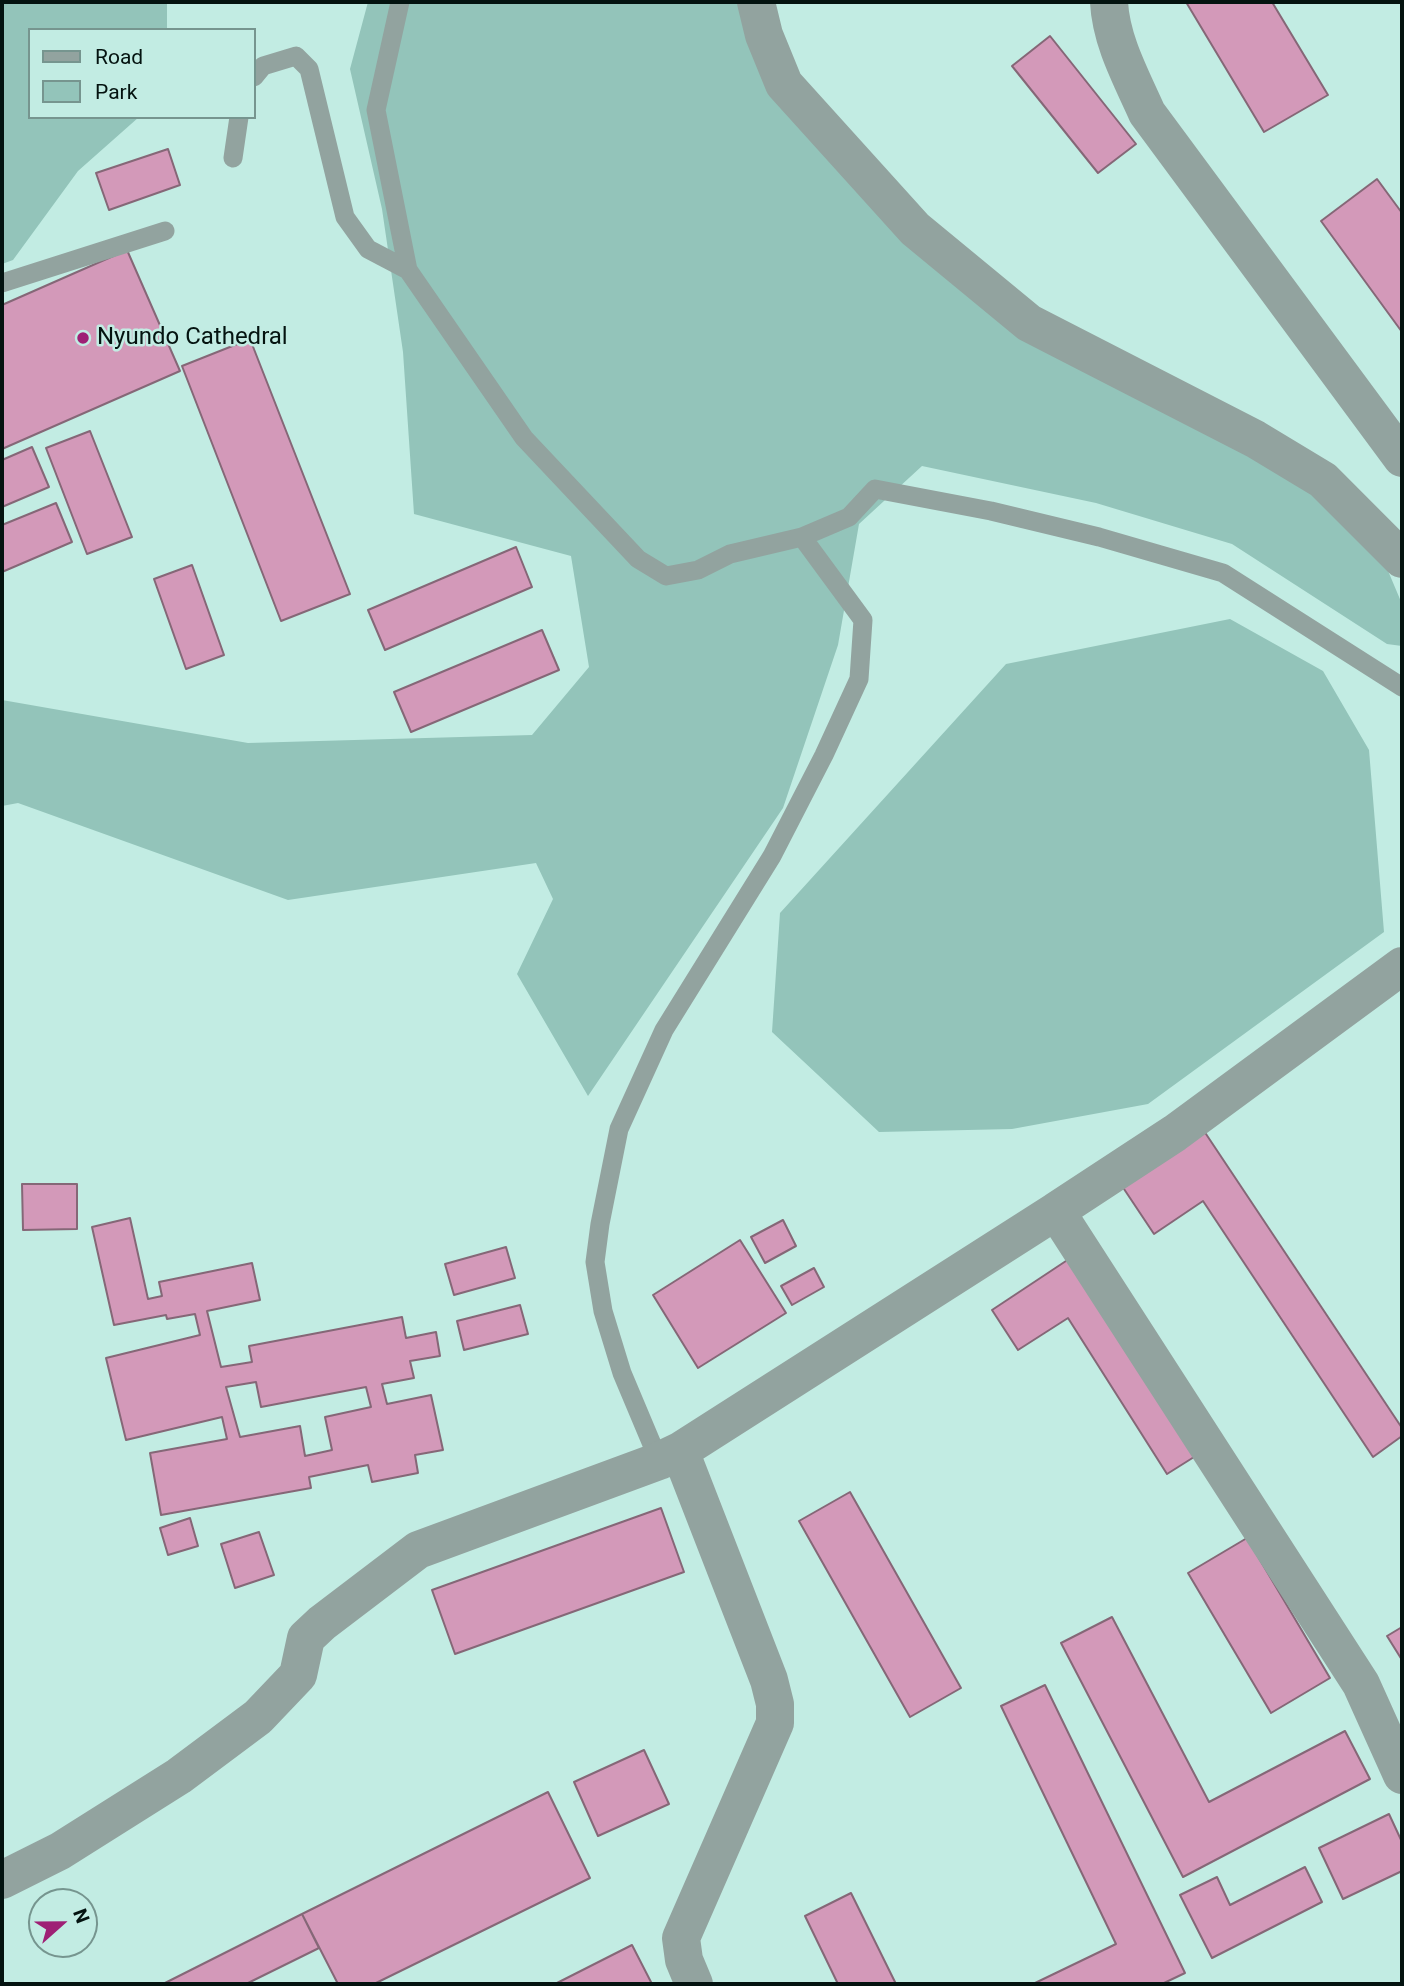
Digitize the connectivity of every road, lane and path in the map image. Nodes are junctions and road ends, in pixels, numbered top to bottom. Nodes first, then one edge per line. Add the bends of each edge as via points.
1 (400, 2) edge
2 (756, 2) edge
3 (1109, 2) edge
4 (256, 74) edge
5 (239, 119) edge
6 (233, 158) dead end
7 (165, 230) dead end
8 (408, 270) junction
9 (2, 283) edge
10 (1402, 458) edge
11 (802, 537) junction
12 (1402, 559) edge
13 (1402, 687) edge
14 (1402, 967) edge
15 (1056, 1211) junction
16 (670, 1456) junction
17 (1402, 1775) edge
18 (2, 1880) edge
19 (694, 1984) edge

1 - 8 lane via 376,110
2 - 12 street via 785,85 915,229 1029,323 1255,439 1323,480
3 - 10 street via 1110,21 1147,113
4 - 8 lane via 263,66 296,56 309,69 345,217 368,249
5 - 6 lane
7 - 9 lane
8 - 11 lane via 524,438 638,559 666,576 698,570 730,554
11 - 13 lane via 849,517 875,489 1099,537 1223,573
11 - 16 lane via 863,620 859,679 772,856 664,1030 619,1129 600,1224 595,1262 603,1311 622,1373
14 - 15 street via 1175,1133
15 - 16 street
15 - 17 street via 1361,1684
16 - 18 street via 418,1550 306,1638 298,1675 258,1717 178,1776 60,1851
16 - 19 street via 769,1680 775,1704 775,1723 681,1938

